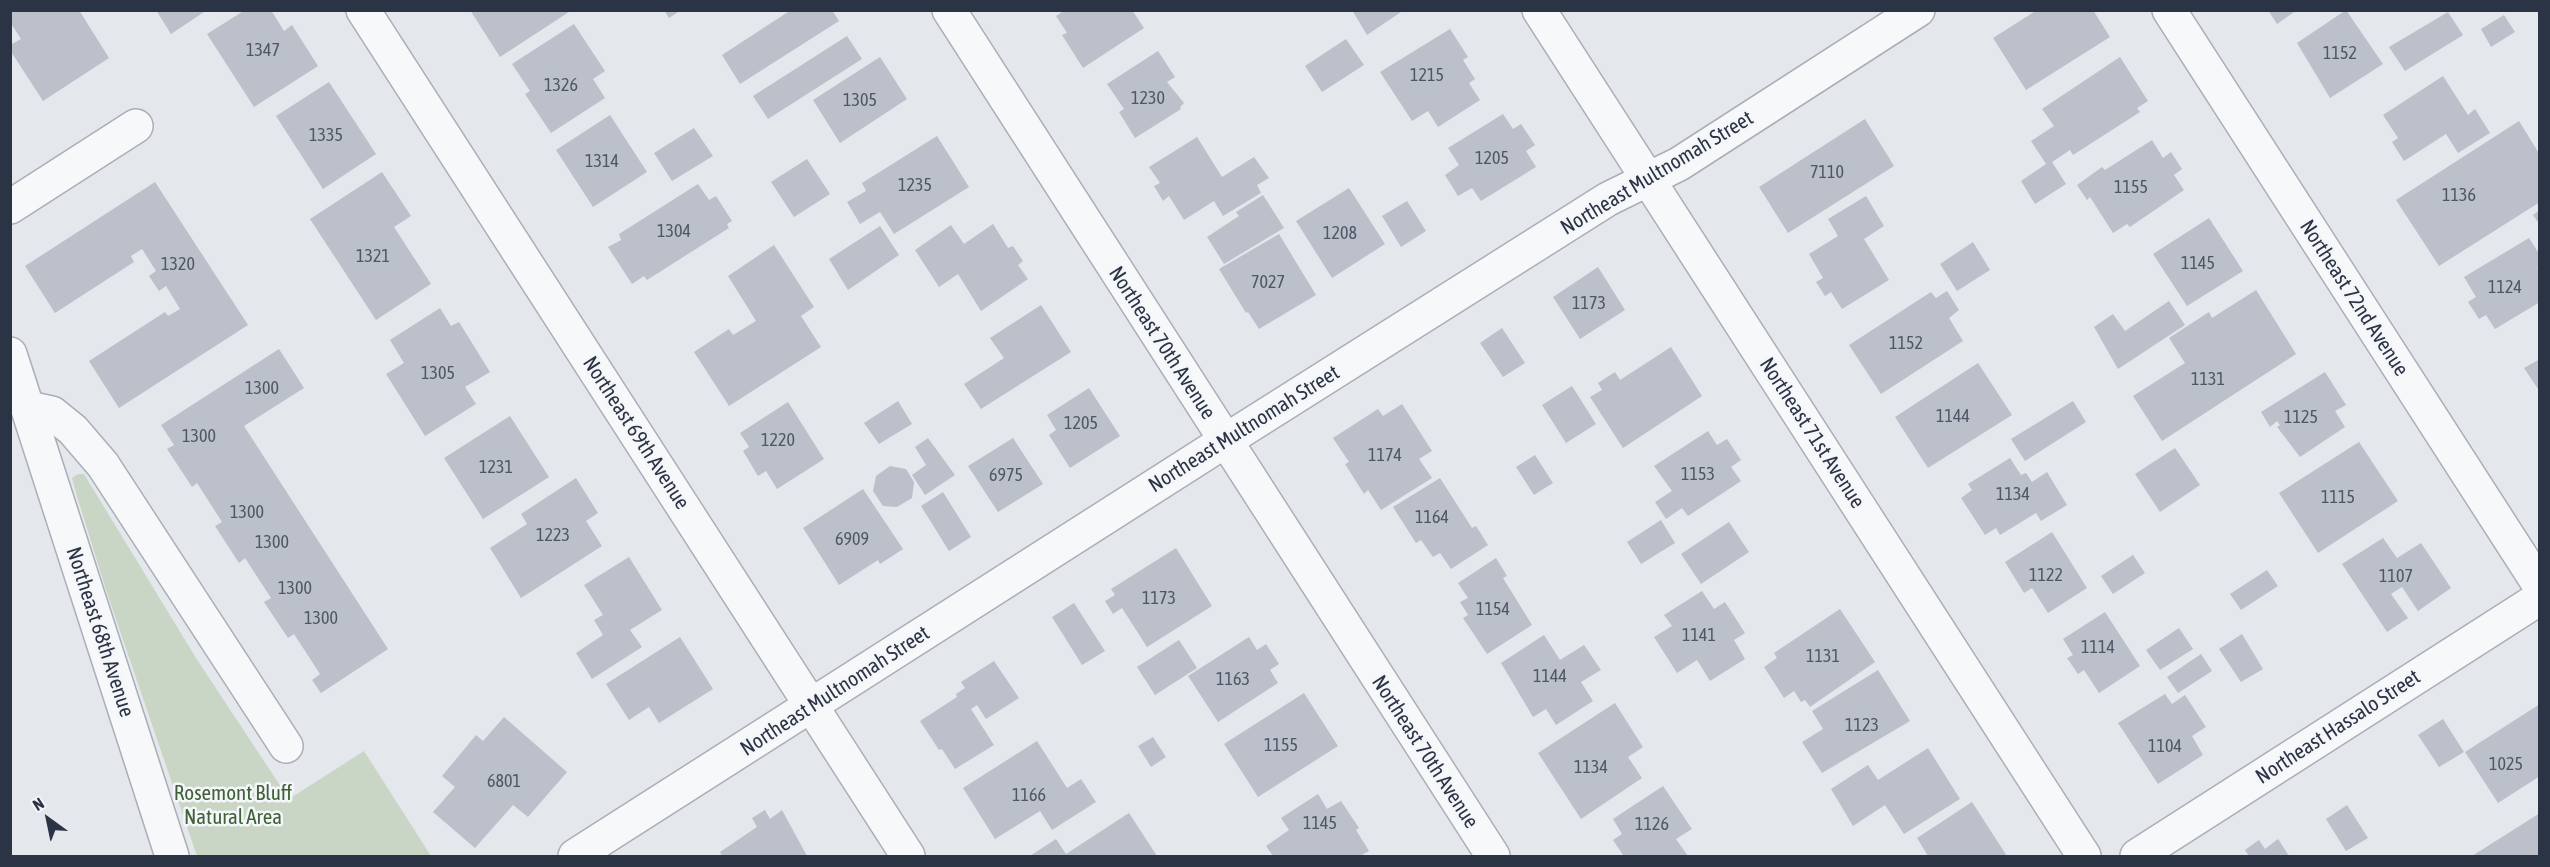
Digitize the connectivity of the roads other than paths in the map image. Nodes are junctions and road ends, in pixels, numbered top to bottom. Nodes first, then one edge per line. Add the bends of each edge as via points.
1 (363, 10) edge
2 (949, 10) edge
3 (1539, 10) edge
4 (1918, 10) edge
5 (2169, 10) edge
6 (136, 126) dead end
7 (1648, 180) junction
8 (10, 207) edge
9 (10, 354) edge
10 (29, 408) junction
11 (1225, 441) junction
12 (2540, 586) edge
13 (2540, 598) edge
14 (811, 706) junction
15 (286, 746) dead end
16 (172, 856) edge
17 (575, 856) edge
18 (908, 856) edge
19 (1493, 856) edge
20 (2084, 856) edge
21 (2137, 856) edge

1 - 14 street, Northeast 69th Avenue
2 - 11 street, Northeast 70th Avenue
3 - 7 street, Northeast 71st Avenue
4 - 7 street, Northeast Multnomah Street
5 - 12 street, Northeast 72nd Avenue
6 - 8 street
7 - 11 street, Northeast Multnomah Street via 1608,199
7 - 20 street, Northeast 71st Avenue
9 - 10 street, Northeast 68th Avenue
10 - 15 street via 52,413 103,465
10 - 16 street, Northeast 68th Avenue
11 - 14 street, Northeast Multnomah Street
11 - 19 street, Northeast 70th Avenue
13 - 21 street, Northeast Hassalo Street
14 - 17 street, Northeast Multnomah Street
14 - 18 street, Northeast 69th Avenue

